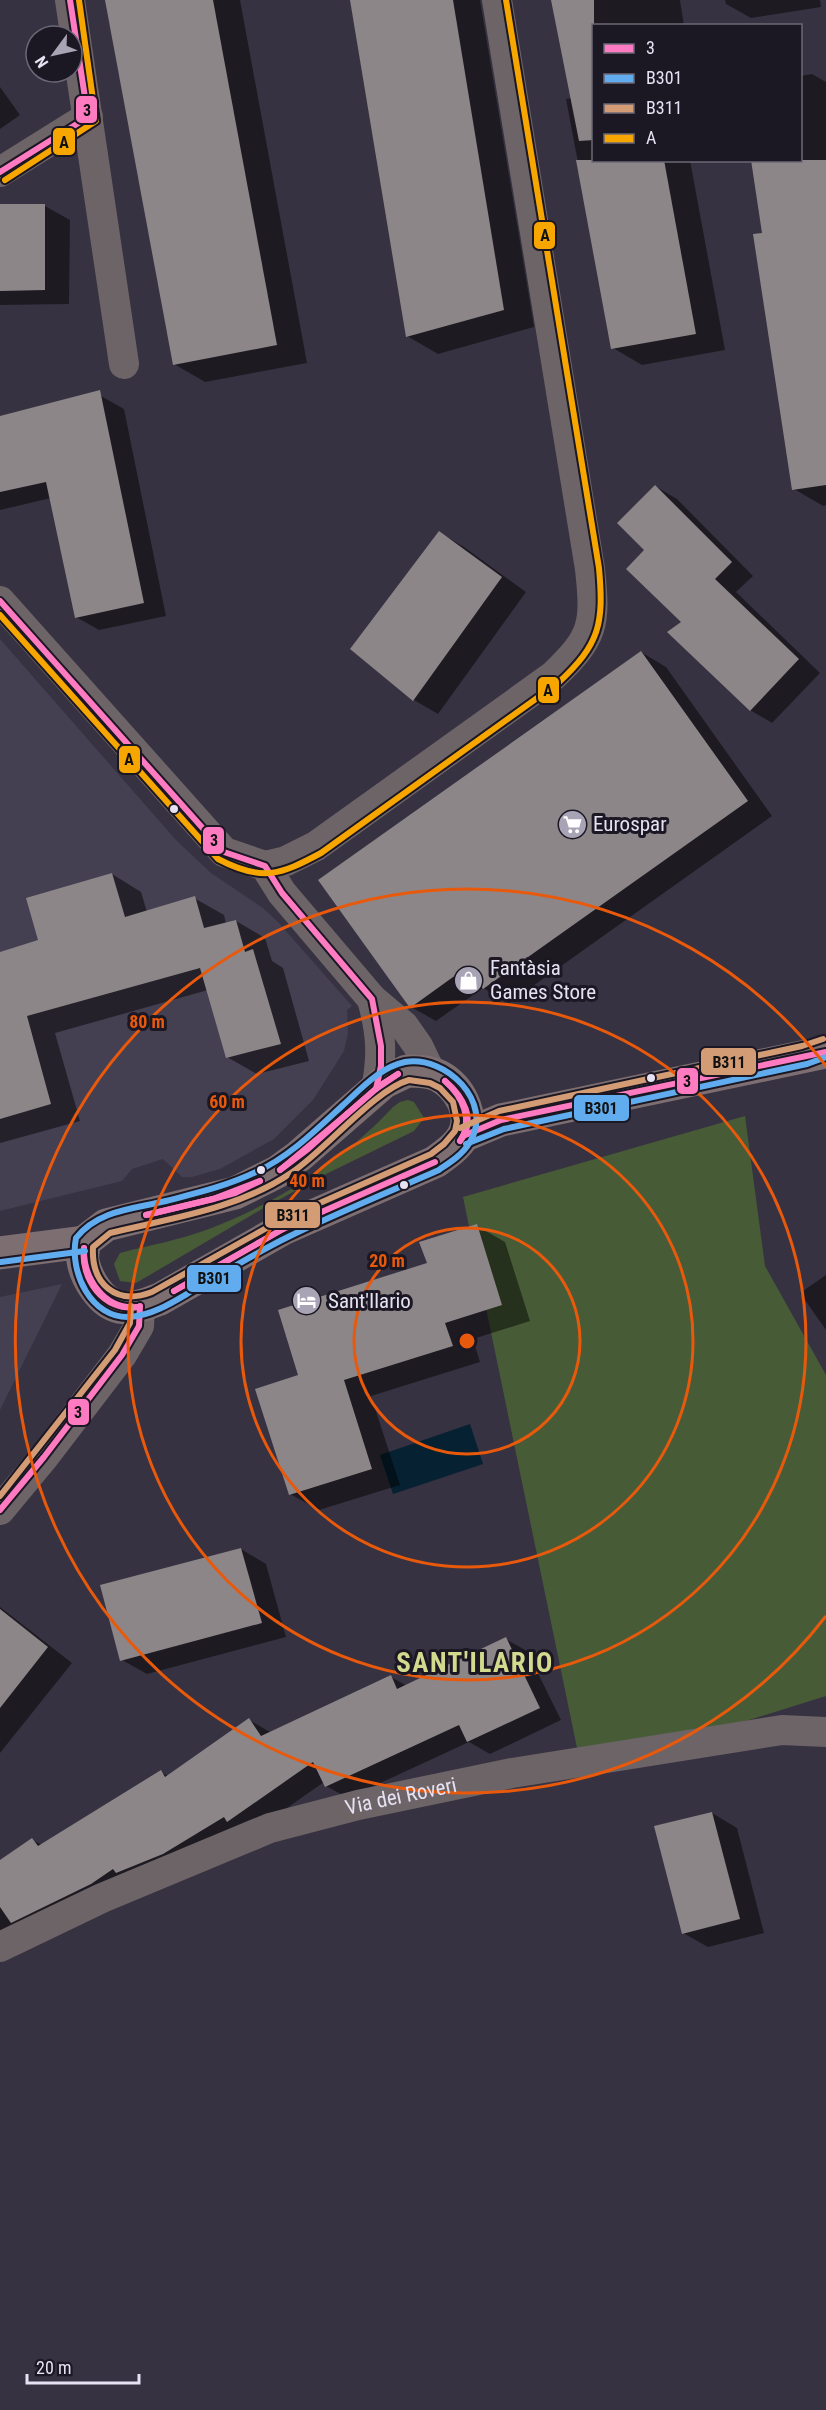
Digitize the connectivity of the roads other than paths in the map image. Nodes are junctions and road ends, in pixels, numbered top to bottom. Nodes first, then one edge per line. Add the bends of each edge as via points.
1 (70, 0) edge
2 (497, 0) edge
3 (88, 117) junction
4 (0, 172) edge
5 (124, 364) dead end
6 (0, 601) edge
7 (265, 866) junction
8 (372, 999) junction
9 (819, 1052) edge
10 (431, 1073) junction
11 (376, 1089) junction
12 (463, 1136) junction
13 (84, 1242) junction
14 (0, 1253) edge
15 (140, 1306) junction
16 (0, 1510) edge
17 (826, 1732) edge
18 (0, 1947) edge

1 - 3 street
2 - 7 street via 590,569 594,602 591,628 579,652 553,676 316,846 286,861
3 - 4 street
3 - 5 street
6 - 7 street via 224,852
7 - 8 street via 282,893
8 - 10 street via 404,1026
8 - 11 street via 381,1046
9 - 12 main road via 501,1120
10 - 11 main road via 407,1071
10 - 12 main road via 454,1088 465,1106
11 - 13 main road via 299,1156 267,1177 235,1193 106,1226
12 - 15 main road via 435,1162 283,1229 160,1299
13 - 14 main road
13 - 15 main road via 82,1260 103,1298 119,1307
15 - 16 street via 139,1326 122,1355
17 - 18 street, Via dei Roveri via 782,1730 512,1773 358,1805 270,1828 102,1898

